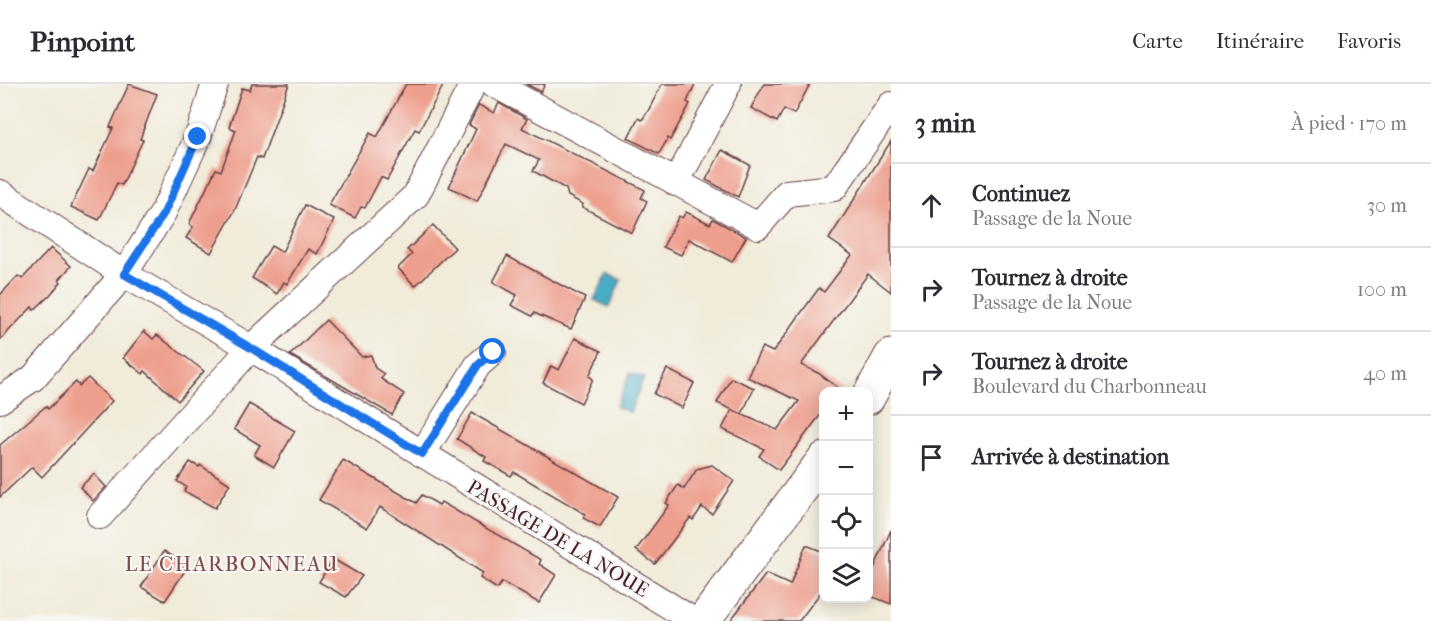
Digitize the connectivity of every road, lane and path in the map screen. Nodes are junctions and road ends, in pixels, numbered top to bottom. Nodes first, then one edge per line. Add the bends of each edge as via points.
1 (215, 84) edge
2 (473, 84) edge
3 (494, 84) edge
4 (728, 84) edge
5 (891, 105) edge
6 (676, 183) junction
7 (0, 194) edge
8 (124, 274) junction
9 (251, 348) junction
10 (493, 352) dead end
11 (891, 356) edge
12 (873, 389) edge
13 (0, 400) edge
14 (422, 454) junction
15 (819, 466) edge
16 (100, 516) dead end
17 (694, 621) edge
18 (703, 621) edge

1 - 8 street via 198,137 164,213
2 - 9 street via 416,195
3 - 6 street
4 - 6 street
5 - 6 street via 834,188 787,193 758,225
7 - 8 street, PASSAGE DE LA NOUE
8 - 9 street, PASSAGE DE LA NOUE
8 - 13 street via 33,378
9 - 14 street, PASSAGE DE LA NOUE
9 - 16 street
10 - 14 street via 478,365
11 - 12 street
14 - 17 street, PASSAGE DE LA NOUE
15 - 18 street

